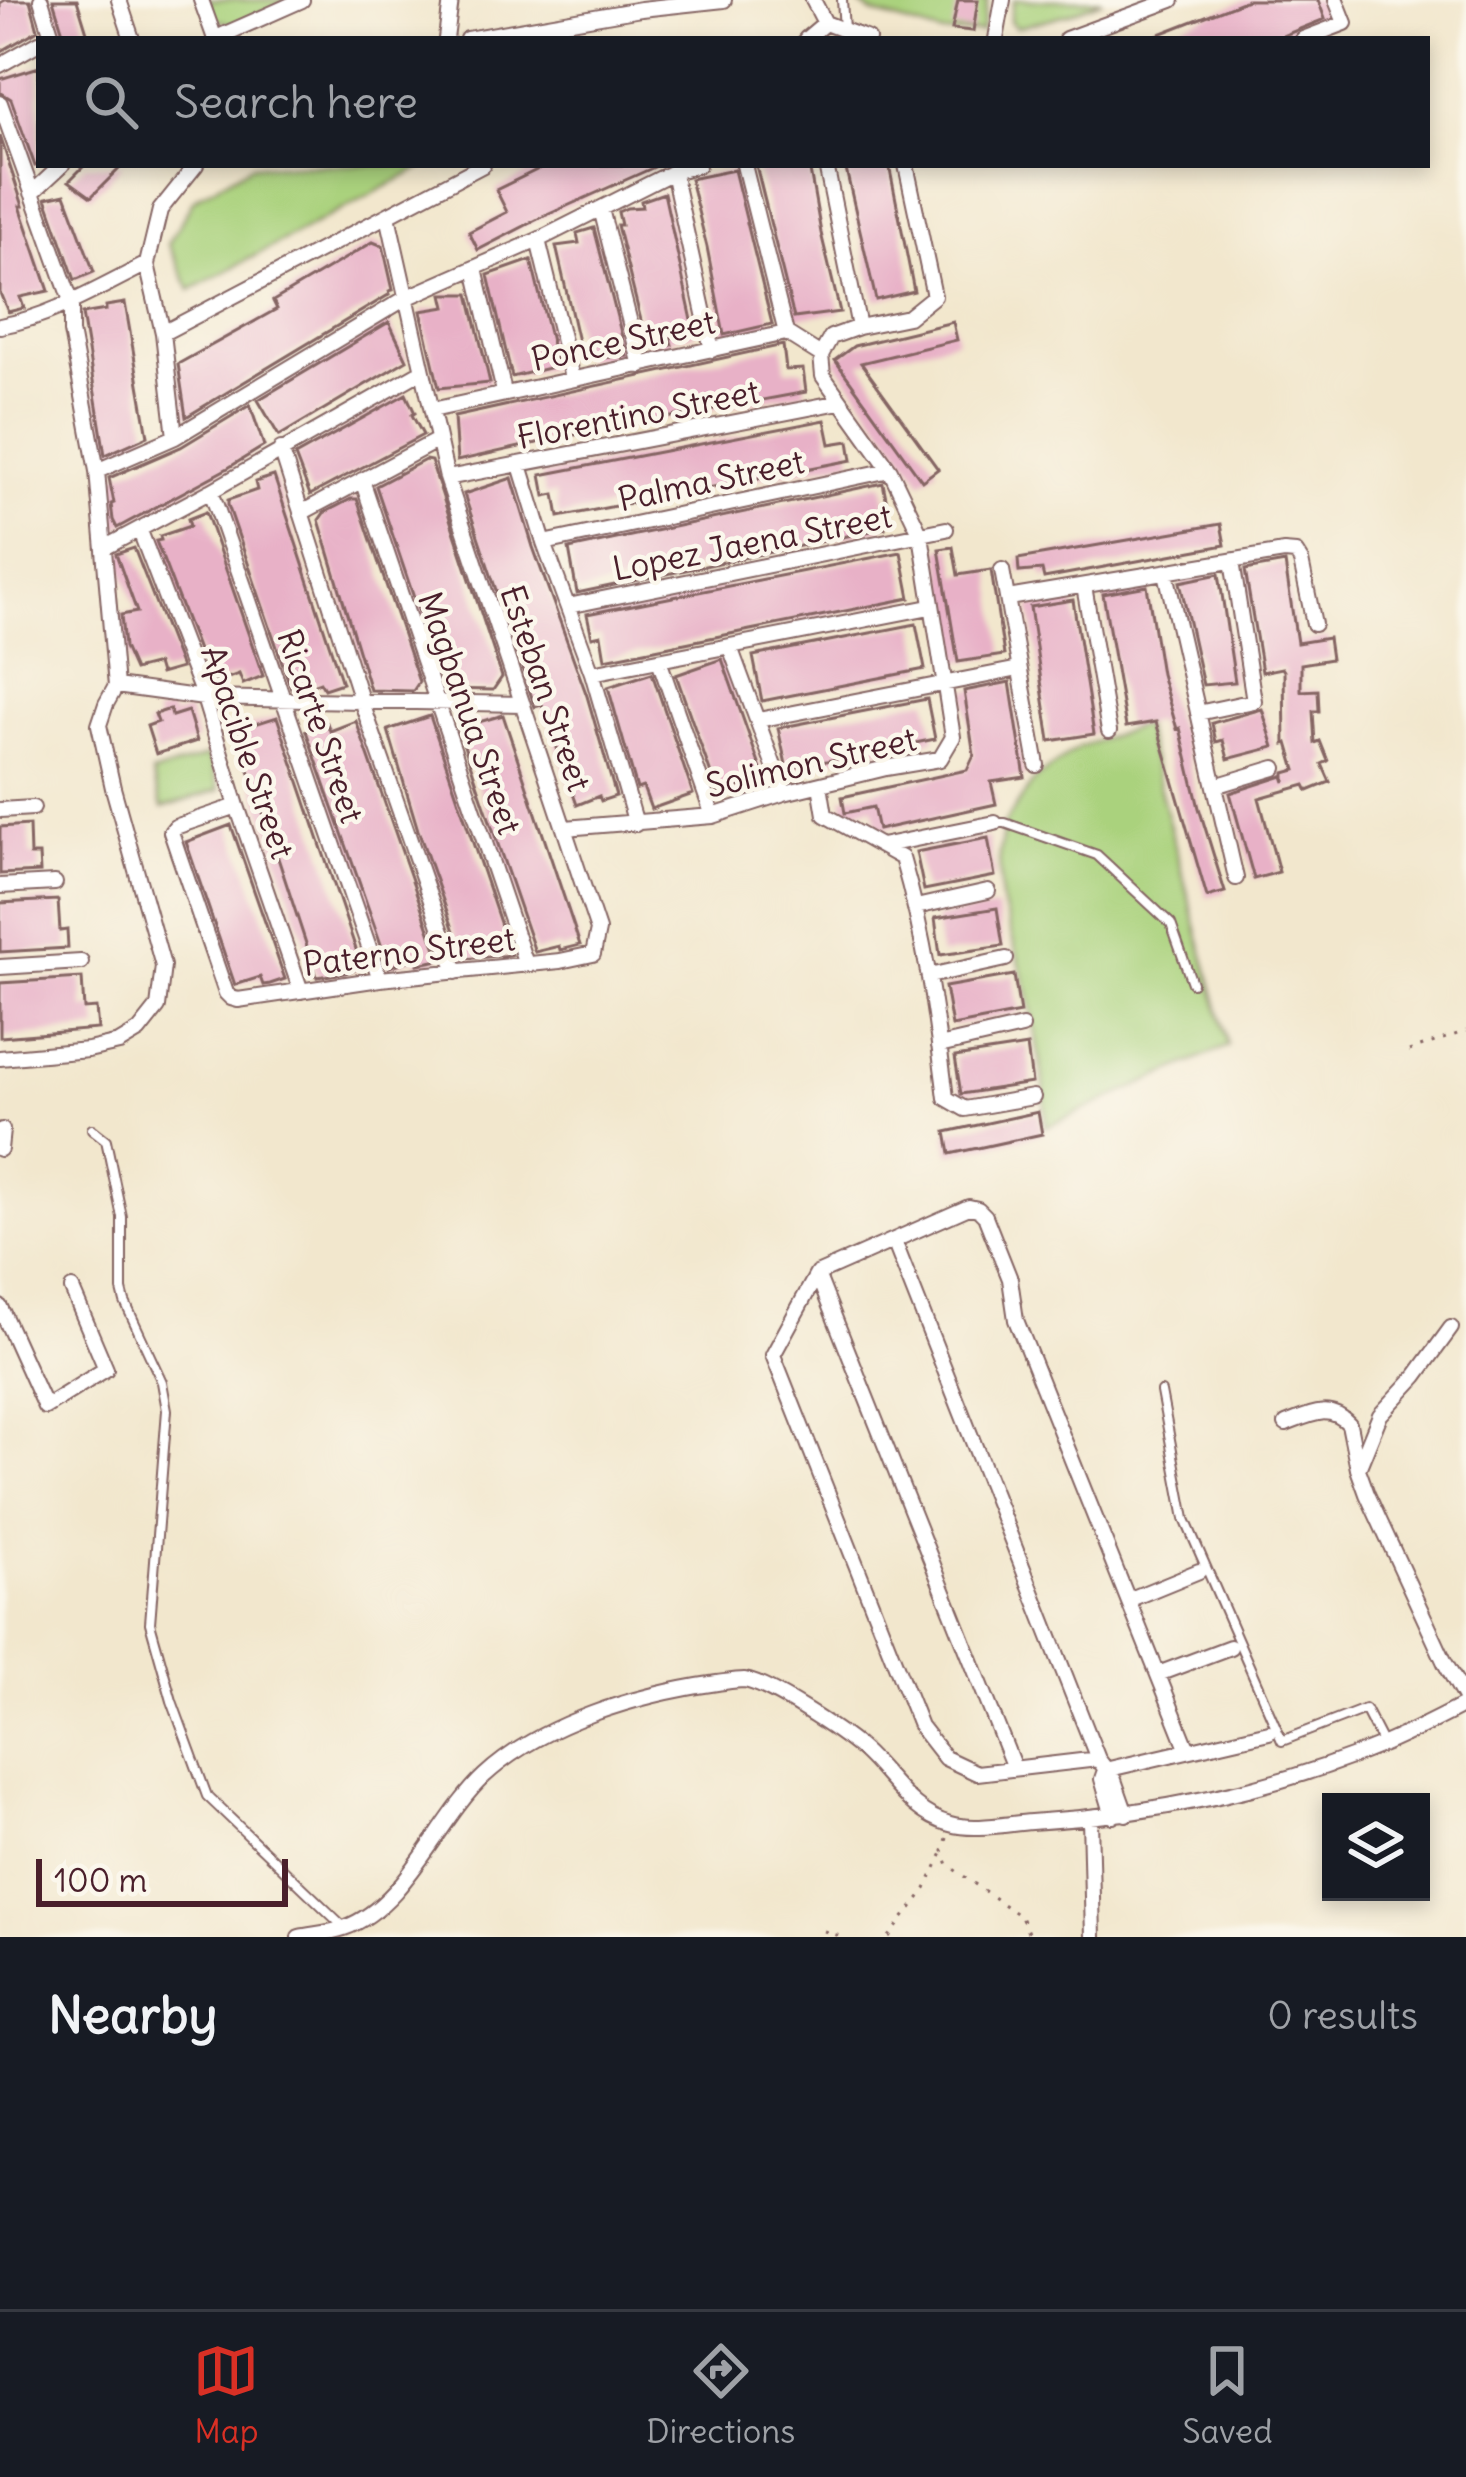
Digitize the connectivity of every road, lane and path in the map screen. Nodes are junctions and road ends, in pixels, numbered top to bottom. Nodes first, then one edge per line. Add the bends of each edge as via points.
1 (41, 0) edge
2 (119, 0) edge
3 (201, 0) edge
4 (302, 0) edge
5 (451, 0) edge
6 (724, 0) edge
7 (813, 0) edge
8 (842, 0) edge
9 (1003, 0) edge
10 (1336, 0) edge
11 (1167, 1) edge
12 (825, 23) junction
13 (1345, 23) junction
14 (844, 30) junction
15 (47, 36) edge
16 (131, 36) edge
17 (213, 36) edge
18 (221, 36) edge
19 (446, 36) edge
20 (484, 36) edge
21 (810, 36) edge
22 (860, 36) edge
23 (997, 36) edge
24 (1074, 36) edge
25 (1311, 36) edge
26 (1350, 36) edge
27 (36, 45) edge
28 (0, 65) edge
29 (0, 103) edge
30 (59, 168) edge
31 (194, 168) edge
32 (477, 168) edge
33 (687, 168) edge
34 (746, 168) edge
35 (827, 168) edge
36 (908, 168) edge
37 (673, 172) junction
38 (32, 193) junction
39 (601, 209) junction
40 (388, 216) junction
41 (538, 240) junction
42 (147, 263) junction
43 (475, 269) junction
44 (406, 298) junction
45 (71, 301) junction
46 (0, 325) edge
47 (859, 327) junction
48 (163, 333) junction
49 (786, 333) junction
50 (712, 350) junction
51 (820, 355) junction
52 (640, 366) junction
53 (422, 370) junction
54 (572, 378) junction
55 (504, 392) junction
56 (840, 402) junction
57 (432, 410) junction
58 (175, 436) junction
59 (438, 440) junction
60 (281, 448) junction
61 (520, 465) junction
62 (890, 470) junction
63 (97, 471) junction
64 (447, 478) junction
65 (362, 480) junction
66 (211, 491) junction
67 (301, 513) junction
68 (946, 530) dead end
69 (140, 531) junction
70 (921, 535) junction
71 (544, 543) junction
72 (104, 548) junction
73 (1232, 562) junction
74 (1003, 570) dead end
75 (1166, 573) junction
76 (1084, 586) junction
77 (1008, 598) junction
78 (568, 606) junction
79 (930, 607) junction
80 (1314, 624) dead end
81 (730, 647) junction
82 (659, 660) junction
83 (1019, 668) junction
84 (592, 673) junction
85 (944, 682) junction
86 (116, 686) junction
87 (204, 698) junction
88 (285, 702) junction
89 (362, 703) junction
90 (440, 704) junction
91 (523, 704) junction
92 (1198, 713) junction
93 (758, 720) junction
94 (1109, 731) dead end
95 (1037, 765) dead end
96 (1275, 768) dead end
97 (820, 785) junction
98 (1215, 786) junction
99 (784, 794) junction
100 (237, 806) junction
101 (33, 808) dead end
102 (0, 810) edge
103 (712, 816) junction
104 (995, 823) joint
105 (636, 824) junction
106 (565, 828) junction
107 (881, 846) junction
108 (1236, 878) dead end
109 (55, 884) dead end
110 (0, 886) edge
111 (988, 891) dead end
112 (916, 907) junction
113 (593, 954) joint
114 (1006, 959) dead end
115 (81, 962) dead end
116 (526, 964) junction
117 (0, 967) edge
118 (456, 972) junction
119 (929, 976) junction
120 (380, 979) junction
121 (1192, 983) dead end
122 (301, 991) junction
123 (1022, 1027) dead end
124 (1466, 1031) edge
125 (939, 1046) junction
126 (1409, 1051) dead end
127 (0, 1058) edge
128 (1033, 1097) dead end
129 (92, 1129) dead end
130 (2, 1130) edge
131 (0, 1149) edge
132 (894, 1241) junction
133 (817, 1274) junction
134 (72, 1289) dead end
135 (0, 1307) edge
136 (1451, 1328) dead end
137 (1161, 1392) dead end
138 (1286, 1424) dead end
139 (1358, 1469) junction
140 (1198, 1571) dead end
141 (1128, 1600) junction
142 (1230, 1648) dead end
143 (1158, 1674) junction
144 (1466, 1702) edge
145 (1269, 1732) dead end
146 (1383, 1744) junction
147 (1188, 1750) junction
148 (1102, 1765) junction
149 (1014, 1768) junction
150 (1120, 1815) junction
151 (1090, 1819) junction
152 (950, 1824) junction
153 (943, 1851) junction
154 (345, 1928) junction
155 (824, 1931) dead end
156 (299, 1937) edge
157 (843, 1937) edge
158 (889, 1937) edge
159 (1030, 1937) edge
160 (1093, 1937) edge

1 - 15 street
2 - 16 street
3 - 17 street
4 - 18 street
5 - 19 street
6 - 20 street
7 - 12 street
8 - 14 lane
9 - 23 street
10 - 13 street
11 - 24 street
12 - 14 street
12 - 21 street
13 - 25 street
13 - 26 street
14 - 22 street
27 - 28 street
29 - 38 street
30 - 38 street
31 - 42 street via 160,210
32 - 40 street
33 - 37 street
34 - 49 street
35 - 47 street
36 - 47 street via 934,296 908,317
37 - 39 street
37 - 50 street
38 - 45 street
39 - 41 street
39 - 52 street
40 - 44 street, Esteban Street
40 - 48 street
41 - 43 street
41 - 54 street
42 - 45 street
42 - 48 street
43 - 44 street
43 - 55 street
44 - 53 street, Esteban Street
44 - 58 street
45 - 46 street
45 - 63 street
47 - 51 street via 831,337
48 - 58 street
49 - 50 street, Ponce Street
49 - 51 street
50 - 52 street, Ponce Street
51 - 56 street, Solimon Street
52 - 54 street, Ponce Street
53 - 57 street, Esteban Street
53 - 60 street
54 - 55 street, Ponce Street
55 - 57 street, Ponce Street
56 - 61 street, Florentino Street
56 - 62 street, Solimon Street
57 - 59 street, Esteban Street
58 - 63 street
59 - 64 street, Esteban Street
59 - 65 street
60 - 66 street
60 - 67 street
61 - 64 street, Florentino Street
61 - 71 street
62 - 70 street, Solimon Street
62 - 71 street, Palma Street
63 - 72 street
64 - 91 street, Esteban Street
65 - 67 street
65 - 90 street, Magbanua Street
66 - 69 street
66 - 88 street, Ricarte Street
67 - 89 street
68 - 70 street, Lopez Jaena Street
69 - 72 street
69 - 87 street, Apacible Street
70 - 78 street, Lopez Jaena Street
70 - 79 street, Solimon Street
71 - 78 street
72 - 86 street
73 - 75 street
73 - 80 street via 1296,553
73 - 92 street via 1254,701
74 - 77 street
75 - 76 street
75 - 92 street
76 - 77 street
76 - 94 street
77 - 83 street
78 - 84 street
79 - 81 street
79 - 85 street, Solimon Street
81 - 82 street
81 - 93 street
82 - 84 street
82 - 103 street
83 - 85 street
83 - 95 street
84 - 105 street
85 - 93 street
85 - 97 street, Solimon Street via 953,737 940,759
86 - 87 street
86 - 127 street via 99,724 164,966 158,1007 119,1043
87 - 88 street
87 - 100 street, Apacible Street
88 - 89 street
88 - 120 street, Ricarte Street
89 - 90 street
89 - 118 street
90 - 91 street
90 - 116 street, Magbanua Street
91 - 106 street, Esteban Street
92 - 98 street
93 - 99 street
96 - 98 street
97 - 99 street, Solimon Street
97 - 107 street via 825,815
98 - 108 street
99 - 103 street, Solimon Street
100 - 122 street, Apacible Street
100 - 122 street, Paterno Street via 171,832 202,926 231,998
101 - 102 street
103 - 105 street, Solimon Street
104 - 107 street
104 - 121 lane via 1097,855 1171,924
105 - 106 street, Solimon Street
106 - 113 street, Esteban Street via 598,930
107 - 112 street via 902,858
109 - 110 street
111 - 112 street
112 - 119 street
113 - 116 street, Paterno Street
114 - 119 street
115 - 117 street
116 - 118 street, Paterno Street
118 - 120 street, Paterno Street
119 - 125 street
120 - 122 street, Paterno Street
123 - 125 street
124 - 126 path
125 - 128 street via 946,1098 965,1109
129 - 154 lane via 106,1140 122,1217 125,1302 167,1410 150,1623 172,1701 207,1796
130 - 131 street
132 - 133 street
132 - 141 street via 969,1207 985,1216 1016,1320
132 - 148 street
133 - 149 street
133 - 149 street via 773,1355 885,1644 920,1726 945,1759 977,1773
134 - 135 street via 106,1369 45,1407
136 - 139 street via 1380,1415
137 - 146 lane via 1184,1519 1282,1741 1364,1709
138 - 139 street via 1319,1411 1342,1416
139 - 144 street
140 - 141 street
141 - 143 street
142 - 143 street
143 - 147 street
144 - 146 street
145 - 147 street
146 - 150 street via 1297,1775
147 - 148 street
148 - 149 street
148 - 150 street
150 - 151 street
151 - 152 street
151 - 160 street
152 - 153 path
152 - 154 street via 915,1806 861,1749 801,1708 746,1680 717,1683 617,1703 532,1742 483,1776 388,1900
153 - 158 path via 934,1877
153 - 159 path via 956,1873 1021,1917
154 - 156 street
155 - 157 path

